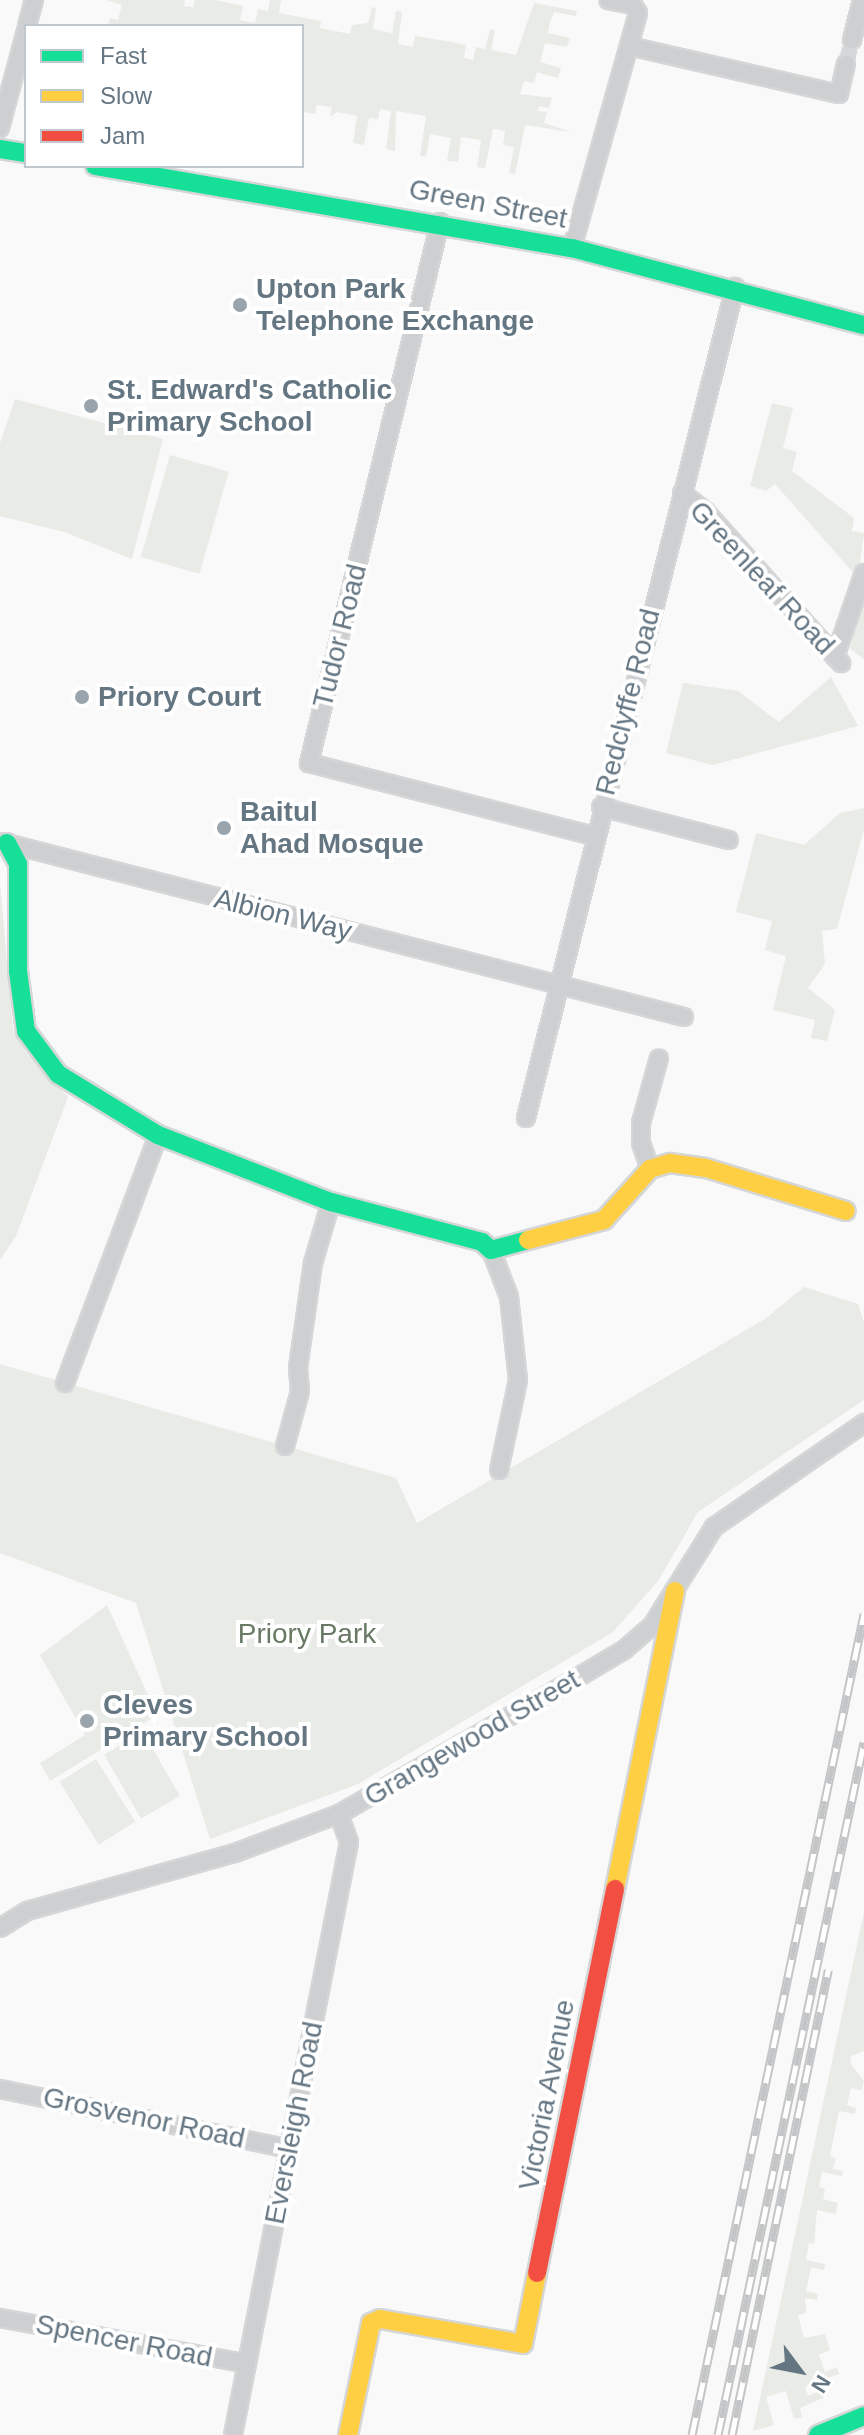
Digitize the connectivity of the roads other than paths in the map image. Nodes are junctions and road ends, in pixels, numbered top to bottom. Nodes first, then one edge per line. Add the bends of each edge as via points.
1 (34, 0) edge
2 (608, 0) edge
3 (862, 0) edge
4 (28, 24) edge
5 (24, 39) edge
6 (852, 40) tunnel mouth
7 (629, 46) junction
8 (846, 64) tunnel mouth
9 (0, 128) edge
10 (0, 149) edge
11 (24, 153) edge
12 (107, 168) edge
13 (440, 222) junction
14 (572, 248) junction
15 (735, 287) junction
16 (864, 325) edge
17 (682, 493) junction
18 (864, 573) edge
19 (601, 807) junction
20 (594, 836) junction
21 (729, 840) dead end
22 (3, 842) edge
23 (560, 985) junction
24 (684, 1017) dead end
25 (659, 1058) dead end
26 (526, 1118) dead end
27 (158, 1135) junction
28 (650, 1169) junction
29 (331, 1202) junction
30 (846, 1211) dead end
31 (491, 1250) junction
32 (65, 1383) dead end
33 (864, 1423) edge
34 (285, 1446) dead end
35 (499, 1470) dead end
36 (675, 1591) junction
37 (339, 1814) junction
38 (0, 1928) edge
39 (0, 2089) edge
40 (289, 2149) junction
41 (0, 2318) edge
42 (247, 2364) junction
43 (864, 2416) edge
44 (233, 2435) edge
45 (348, 2435) edge
46 (818, 2435) edge

1 - 4 street
2 - 7 street via 633,5 638,13
3 - 6 street
5 - 9 street
7 - 8 street via 839,94
7 - 14 street
10 - 11 street
12 - 13 street, Green Street
13 - 14 street, Green Street
13 - 20 street, Tudor Road via 309,763
14 - 15 street, Green Street
15 - 16 street, Green Street
15 - 17 street, Redclyffe Road
17 - 18 street, Greenleaf Road via 838,660
17 - 19 street, Redclyffe Road
19 - 20 street, Redclyffe Road
19 - 21 street
20 - 23 street, Redclyffe Road
22 - 23 street, Albion Way
22 - 27 street via 18,864 18,971 26,1031 39,1055 74,1084
23 - 24 street, Albion Way
23 - 26 street, Redclyffe Road
25 - 28 street via 641,1123
27 - 29 street
27 - 32 street
28 - 30 street via 687,1164
28 - 31 street via 604,1220
29 - 31 street via 482,1242
29 - 34 street via 313,1263 298,1368 300,1391
31 - 35 street via 509,1297 518,1380
33 - 36 street, Grangewood Street via 714,1527
36 - 37 street, Grangewood Street via 652,1626 624,1650
36 - 45 street, Victoria Avenue via 523,2344 380,2319 371,2323
37 - 38 street, Grangewood Street via 235,1853 27,1911
37 - 40 street, Eversleigh Road via 349,1842
39 - 40 street, Grosvenor Road
40 - 42 street, Eversleigh Road
41 - 42 street, Spencer Road
42 - 44 street, Eversleigh Road
43 - 46 street

